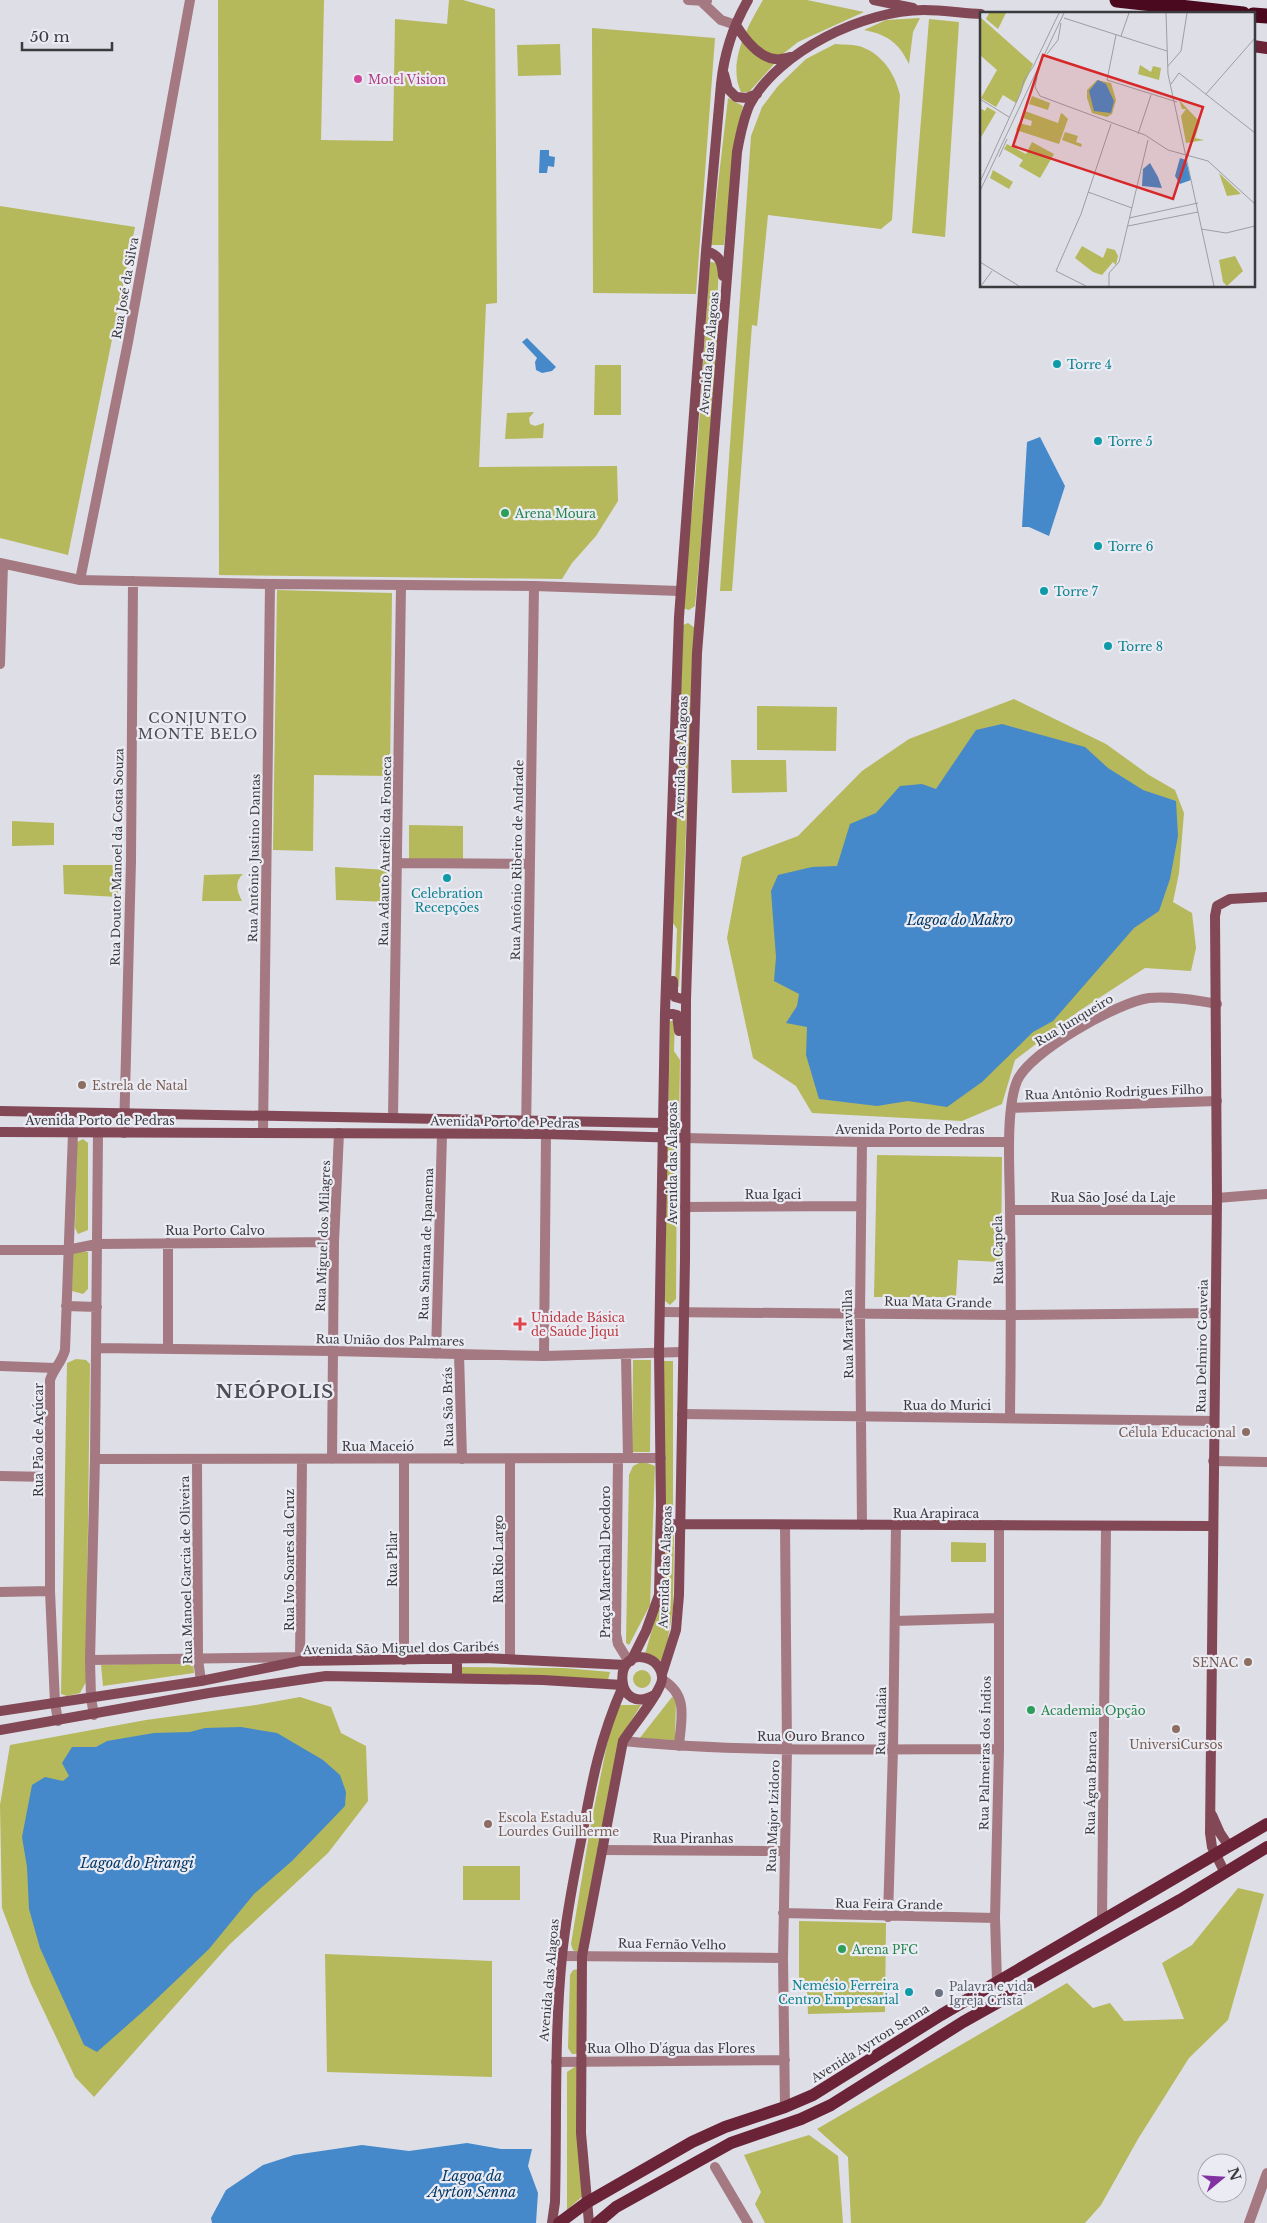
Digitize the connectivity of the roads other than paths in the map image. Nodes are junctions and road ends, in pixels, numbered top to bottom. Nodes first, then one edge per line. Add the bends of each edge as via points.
1 (190, 0) edge
2 (688, 0) edge
3 (747, 0) edge
4 (874, 0) edge
5 (1117, 0) edge
6 (706, 1) edge
7 (924, 10) junction
8 (1225, 12) edge
9 (980, 14) edge
10 (1254, 15) edge
11 (1267, 16) edge
12 (736, 26) junction
13 (1254, 46) edge
14 (1267, 48) edge
15 (791, 57) junction
16 (723, 66) junction
17 (757, 94) junction
18 (706, 251) junction
19 (725, 312) junction
20 (2, 564) edge
21 (80, 580) junction
22 (132, 581) junction
23 (270, 584) junction
24 (401, 585) junction
25 (534, 586) junction
26 (680, 591) junction
27 (679, 618) junction
28 (698, 619) junction
29 (0, 664) edge
30 (398, 863) junction
31 (530, 864) junction
32 (1267, 897) edge
33 (668, 930) junction
34 (686, 1000) junction
35 (1217, 1004) junction
36 (665, 1012) junction
37 (685, 1055) junction
38 (1217, 1101) junction
39 (1012, 1108) junction
40 (0, 1111) edge
41 (124, 1114) junction
42 (263, 1117) junction
43 (392, 1118) junction
44 (527, 1120) junction
45 (664, 1123) junction
46 (0, 1132) edge
47 (98, 1132) junction
48 (73, 1133) junction
49 (124, 1133) junction
50 (263, 1133) junction
51 (339, 1133) junction
52 (442, 1134) junction
53 (526, 1134) junction
54 (546, 1134) junction
55 (664, 1138) junction
56 (684, 1138) junction
57 (862, 1142) junction
58 (1009, 1142) junction
59 (1267, 1194) edge
60 (1217, 1198) junction
61 (861, 1206) junction
62 (685, 1207) junction
63 (1010, 1210) junction
64 (1216, 1210) junction
65 (334, 1242) junction
66 (168, 1243) junction
67 (97, 1244) junction
68 (0, 1250) edge
69 (68, 1250) junction
70 (66, 1306) junction
71 (96, 1308) junction
72 (660, 1312) junction
73 (683, 1312) junction
74 (1214, 1313) junction
75 (860, 1314) junction
76 (1011, 1315) junction
77 (96, 1348) junction
78 (168, 1349) junction
79 (332, 1350) junction
80 (659, 1352) junction
81 (682, 1352) junction
82 (436, 1354) junction
83 (459, 1354) junction
84 (626, 1354) junction
85 (544, 1356) junction
86 (0, 1366) edge
87 (55, 1368) junction
88 (682, 1414) junction
89 (1010, 1417) junction
90 (862, 1418) junction
91 (1213, 1421) junction
92 (623, 1458) junction
93 (661, 1458) junction
94 (95, 1459) junction
95 (197, 1459) junction
96 (302, 1459) junction
97 (332, 1459) junction
98 (404, 1459) junction
99 (462, 1459) junction
100 (510, 1459) junction
101 (1213, 1461) junction
102 (1267, 1462) edge
103 (0, 1476) edge
104 (50, 1477) junction
105 (661, 1524) junction
106 (679, 1525) junction
107 (785, 1525) junction
108 (862, 1525) junction
109 (896, 1525) junction
110 (999, 1525) junction
111 (1106, 1526) junction
112 (1212, 1526) junction
113 (50, 1591) junction
114 (0, 1592) edge
115 (998, 1618) junction
116 (895, 1621) junction
117 (198, 1659) junction
118 (300, 1659) junction
119 (457, 1659) junction
120 (510, 1659) junction
121 (90, 1660) junction
122 (404, 1660) junction
123 (628, 1663) junction
124 (662, 1677) junction
125 (457, 1678) junction
126 (201, 1681) junction
127 (622, 1685) junction
128 (656, 1694) junction
129 (91, 1698) junction
130 (55, 1703) junction
131 (0, 1710) edge
132 (94, 1715) junction
133 (58, 1721) junction
134 (0, 1730) edge
135 (623, 1741) junction
136 (679, 1746) junction
137 (787, 1749) junction
138 (893, 1749) junction
139 (998, 1749) junction
140 (1211, 1814) junction
141 (1267, 1824) edge
142 (1228, 1845) junction
143 (1267, 1847) edge
144 (602, 1850) junction
145 (784, 1851) junction
146 (1215, 1853) junction
147 (1225, 1873) junction
148 (783, 1913) junction
149 (888, 1917) junction
150 (995, 1918) junction
151 (1102, 1920) junction
152 (562, 1956) junction
153 (582, 1956) junction
154 (783, 1958) junction
155 (997, 1982) junction
156 (979, 1993) junction
157 (963, 2022) junction
158 (785, 2060) junction
159 (582, 2061) junction
160 (556, 2062) junction
161 (786, 2107) junction
162 (715, 2167) dead end
163 (1267, 2173) edge
164 (586, 2203) junction
165 (552, 2223) edge
166 (558, 2223) edge
167 (589, 2223) edge
168 (596, 2223) edge
169 (748, 2223) edge
170 (1249, 2223) edge

1 - 21 street, Rua José da Silva via 128,342
2 - 6 street
3 - 12 main road, Avenida das Alagoas
4 - 7 main road
5 - 8 highway
6 - 12 street via 721,20
7 - 9 main road, Avenida das Alagoas
7 - 15 main road, Avenida das Alagoas via 899,12 856,24
10 - 11 highway
12 - 15 main road via 759,52 774,60
12 - 16 main road, Avenida das Alagoas
13 - 14 main road
15 - 17 main road, Avenida das Alagoas
16 - 17 main road via 732,94 741,98
16 - 18 main road, Avenida das Alagoas
17 - 19 main road, Avenida das Alagoas via 745,116 737,152
18 - 19 main road via 718,256 722,265
18 - 26 main road, Avenida das Alagoas
19 - 28 main road, Avenida das Alagoas
20 - 21 street
20 - 29 street
21 - 22 street
22 - 23 street
22 - 41 street, Rua Doutor Manoel da Costa Souza via 131,862
23 - 24 street
23 - 42 street, Rua Antônio Justino Dantas
24 - 25 street
24 - 30 street, Rua Adauto Aurélio da Fonseca
25 - 26 street
25 - 31 street, Rua Antônio Ribeiro de Andrade
26 - 27 main road, Avenida das Alagoas
27 - 28 main road
27 - 33 main road, Avenida das Alagoas
28 - 34 main road, Avenida das Alagoas
30 - 31 street
30 - 43 street, Rua Adauto Aurélio da Fonseca
31 - 44 street, Rua Antônio Ribeiro de Andrade
32 - 35 main road, Rua Delmiro Gouveia via 1224,901 1215,910
33 - 34 main road via 673,944 673,993 677,998
33 - 36 main road, Avenida das Alagoas
34 - 37 main road, Avenida das Alagoas
35 - 38 main road, Rua Delmiro Gouveia
35 - 39 street, Rua Junqueiro via 1150,998 1124,1004 1030,1062 1018,1079
36 - 37 main road via 677,1015 679,1045
36 - 45 main road, Avenida das Alagoas
37 - 56 main road, Avenida das Alagoas
38 - 39 street, Rua Antônio Rodrigues Filho
38 - 60 main road, Rua Delmiro Gouveia
39 - 58 street, Rua Junqueiro
40 - 41 main road, Avenida Porto de Pedras
41 - 42 main road, Avenida Porto de Pedras
41 - 49 street, Rua Doutor Manoel da Costa Souza
42 - 43 main road, Avenida Porto de Pedras
42 - 50 street, Rua Antônio Justino Dantas
43 - 44 main road, Avenida Porto de Pedras
44 - 45 main road, Avenida Porto de Pedras
44 - 53 street, Rua Antônio Ribeiro de Andrade
45 - 55 main road, Avenida das Alagoas
46 - 48 main road, Avenida Porto de Pedras
47 - 48 main road, Avenida Porto de Pedras
47 - 49 main road, Avenida Porto de Pedras
47 - 67 street
48 - 69 street, Rua Pão de Açúcar
49 - 50 main road, Avenida Porto de Pedras
50 - 51 main road, Avenida Porto de Pedras
51 - 52 main road, Avenida Porto de Pedras
51 - 65 street, Rua Miguel dos Milagres
52 - 53 main road, Avenida Porto de Pedras
52 - 82 street, Rua Santana de Ipanema
53 - 54 main road, Avenida Porto de Pedras
54 - 55 main road, Avenida Porto de Pedras
54 - 85 street
55 - 56 main road, Avenida Porto de Pedras
55 - 72 main road, Avenida das Alagoas
56 - 57 street, Avenida Porto de Pedras
56 - 62 main road, Avenida das Alagoas
57 - 58 street, Avenida Porto de Pedras
57 - 61 street, Rua Maravilha
58 - 63 street, Rua Capela
59 - 60 street
60 - 64 main road, Rua Delmiro Gouveia
61 - 62 street, Rua Igaci
61 - 75 street, Rua Maravilha
62 - 73 main road, Avenida das Alagoas
63 - 64 street, Rua São José da Laje
63 - 76 street, Rua Capela
64 - 74 main road, Rua Delmiro Gouveia
65 - 66 street, Rua Porto Calvo
65 - 79 street, Rua Miguel dos Milagres
66 - 67 street, Rua Porto Calvo
66 - 78 street
67 - 69 street, Rua Porto Calvo
67 - 71 street
68 - 69 street, Rua Porto Calvo
69 - 70 street, Rua Pão de Açúcar
70 - 71 street
70 - 87 street, Rua Pão de Açúcar via 65,1350
71 - 77 street
72 - 73 street, Rua Mata Grande
72 - 80 main road, Avenida das Alagoas
73 - 75 street, Rua Mata Grande
73 - 81 main road, Avenida das Alagoas
74 - 76 street, Rua Mata Grande
74 - 91 main road, Rua Delmiro Gouveia
75 - 76 street, Rua Mata Grande
75 - 90 street, Rua Maravilha
76 - 89 street, Rua Capela
77 - 78 street, Rua União dos Palmares
77 - 94 street
78 - 79 street, Rua União dos Palmares
79 - 82 street, Rua União dos Palmares
79 - 97 street, Rua Miguel dos Milagres
80 - 81 street, Rua União dos Palmares
80 - 84 street, Rua União dos Palmares
80 - 93 main road, Avenida das Alagoas
81 - 88 main road, Avenida das Alagoas
82 - 83 street, Rua União dos Palmares
83 - 85 street, Rua União dos Palmares
83 - 99 street, Rua São Brás
84 - 85 street, Rua União dos Palmares
84 - 92 street
86 - 87 street
87 - 104 street, Rua Pão de Açúcar via 50,1380
88 - 90 street, Rua do Murici
88 - 106 main road, Avenida das Alagoas
89 - 90 street, Rua do Murici
89 - 91 street, Rua do Murici
90 - 108 street, Rua Maravilha
91 - 101 main road, Rua Delmiro Gouveia
92 - 93 street, Rua Maceió
92 - 100 street, Rua Maceió
92 - 123 street, Praça Marechal Deodoro via 616,1634
93 - 105 main road, Avenida das Alagoas
94 - 95 street, Rua Maceió
94 - 121 street
95 - 96 street, Rua Maceió
95 - 117 street, Rua Manoel Garcia de Oliveira
96 - 97 street, Rua Maceió
96 - 118 street, Rua Ivo Soares da Cruz
97 - 98 street, Rua Maceió
98 - 99 street, Rua Maceió
98 - 122 street, Rua Pilar
99 - 100 street, Rua Maceió
100 - 120 street, Rua Rio Largo
101 - 102 street
101 - 112 main road, Rua Delmiro Gouveia
103 - 104 street
104 - 113 street, Rua Pão de Açúcar
105 - 106 main road, Rua Arapiraca
105 - 123 main road, Avenida das Alagoas via 658,1595 646,1631
106 - 107 main road, Rua Arapiraca
106 - 124 main road, Avenida das Alagoas via 676,1630
107 - 108 main road, Rua Arapiraca
107 - 137 street, Rua Major Izidoro
108 - 109 main road, Rua Arapiraca
109 - 110 main road, Rua Arapiraca
109 - 116 street, Rua Atalaia
110 - 111 main road, Rua Arapiraca
110 - 115 street, Rua Palmeiras dos Índios
111 - 112 main road, Rua Arapiraca
111 - 151 street, Rua Água Branca
112 - 140 main road, Rua Delmiro Gouveia
113 - 114 street
113 - 130 street, Rua Pão de Açúcar
115 - 116 street
115 - 139 street, Rua Palmeiras dos Índios
116 - 138 street, Rua Atalaia
117 - 118 street, Avenida São Miguel dos Caribés
117 - 121 street, Avenida São Miguel dos Caribés
117 - 126 street, Rua Manoel Garcia de Oliveira
118 - 122 main road, Avenida São Miguel dos Caribés
118 - 126 main road, Avenida São Miguel dos Caribés
119 - 120 main road, Avenida São Miguel dos Caribés
119 - 122 main road, Avenida São Miguel dos Caribés
119 - 125 main road
120 - 123 main road, Avenida São Miguel dos Caribés
121 - 129 street
123 - 124 main road via 637,1658 650,1660 660,1668
123 - 127 main road via 621,1675
124 - 128 main road
124 - 136 street via 678,1694 681,1709
125 - 127 main road
125 - 132 main road via 326,1676
126 - 129 main road, Avenida São Miguel dos Caribés
127 - 128 main road via 632,1697 641,1700
127 - 152 main road, Avenida das Alagoas via 596,1761 569,1900
128 - 135 main road
129 - 130 main road, Avenida São Miguel dos Caribés
129 - 132 street
130 - 131 main road, Avenida São Miguel dos Caribés
130 - 133 street, Rua Pão de Açúcar
132 - 133 main road
133 - 134 main road
135 - 136 street, Rua Ouro Branco
135 - 144 main road
136 - 137 street, Rua Ouro Branco
137 - 138 street, Rua Ouro Branco
137 - 145 street, Rua Major Izidoro
138 - 139 street, Rua Ouro Branco
138 - 149 street, Rua Atalaia
139 - 150 street, Rua Palmeiras dos Índios
140 - 142 main road, Rua Delmiro Gouveia
140 - 146 main road, Rua Delmiro Gouveia via 1210,1833
141 - 142 main road, Avenida Ayrton Senna
142 - 146 main road, Avenida Ayrton Senna
143 - 147 main road
144 - 145 street, Rua Piranhas
144 - 153 main road
145 - 148 street, Rua Major Izidoro
146 - 147 main road, Rua Delmiro Gouveia
146 - 151 main road, Avenida Ayrton Senna
147 - 157 main road
148 - 149 street, Rua Feira Grande
148 - 154 street, Rua Major Izidoro
149 - 150 street, Rua Feira Grande
150 - 155 street, Rua Palmeiras dos Índios
151 - 155 main road, Avenida Ayrton Senna
152 - 153 street, Rua Fernão Velho
152 - 160 main road, Avenida das Alagoas
153 - 154 street, Rua Fernão Velho
153 - 159 main road
154 - 158 street, Rua Major Izidoro
155 - 156 main road, Avenida Ayrton Senna
156 - 157 main road via 982,2004
156 - 161 main road, Avenida Ayrton Senna via 940,2014 813,2095
157 - 168 main road via 831,2105 724,2147 616,2207
158 - 159 street, Rua Olho D'água das Flores
158 - 161 street, Rua Major Izidoro
159 - 160 street, Rua Olho D'água das Flores
159 - 164 main road via 581,2133
160 - 165 main road, Avenida das Alagoas via 556,2172
161 - 164 main road, Avenida Ayrton Senna via 725,2127 692,2142
162 - 169 street
163 - 170 street
164 - 166 main road, Avenida Ayrton Senna
164 - 167 main road

